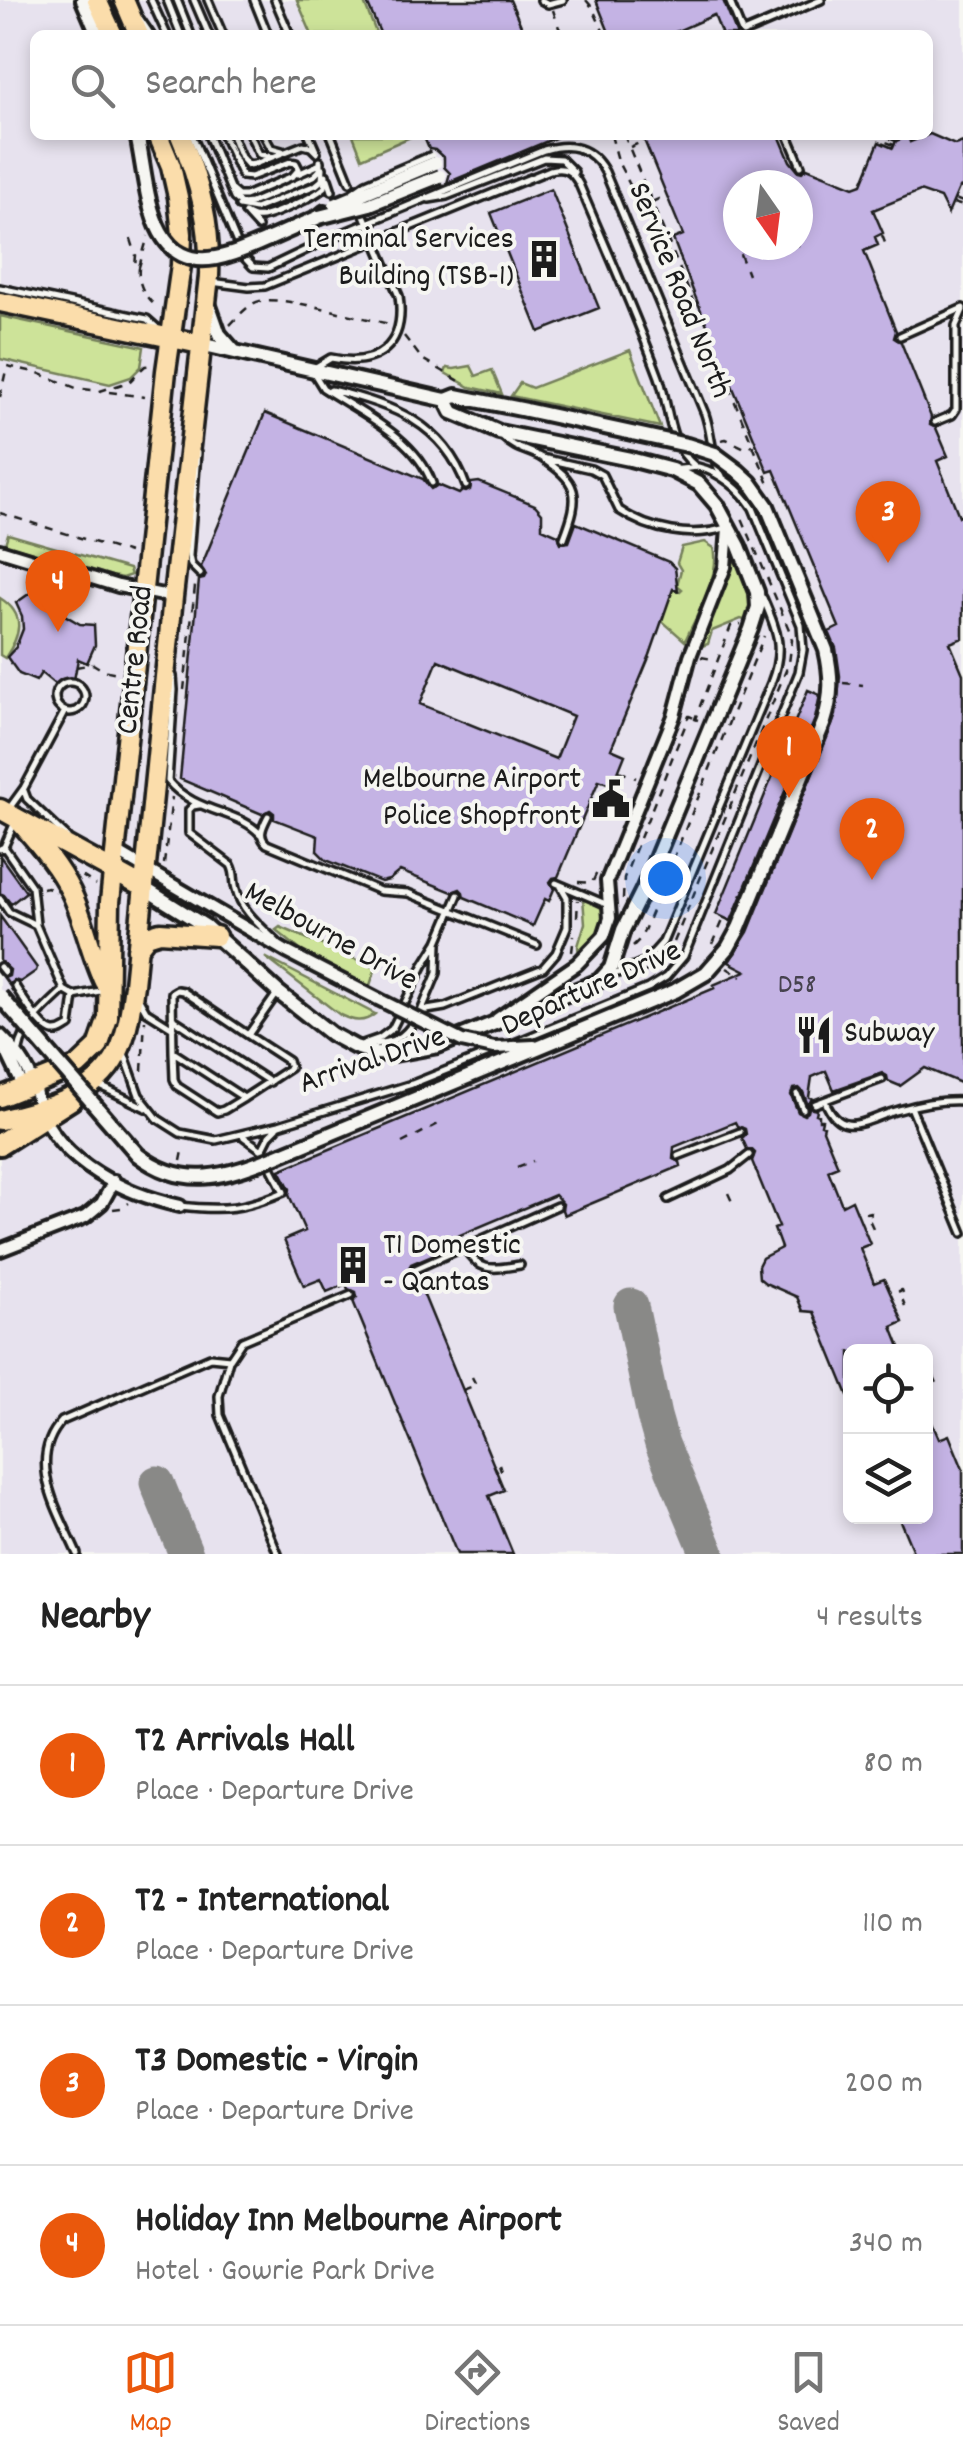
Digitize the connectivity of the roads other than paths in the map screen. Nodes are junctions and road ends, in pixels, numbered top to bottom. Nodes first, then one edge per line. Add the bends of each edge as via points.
1 (84, 0) edge
2 (97, 0) edge
3 (125, 0) edge
4 (150, 0) edge
5 (167, 0) edge
6 (176, 0) edge
7 (194, 0) edge
8 (208, 0) edge
9 (254, 0) edge
10 (275, 0) edge
11 (542, 0) edge
12 (563, 0) edge
13 (729, 0) edge
14 (821, 0) edge
15 (96, 30) edge
16 (111, 30) edge
17 (137, 30) edge
18 (147, 30) edge
19 (165, 30) edge
20 (180, 30) edge
21 (189, 30) edge
22 (207, 30) edge
23 (221, 30) edge
24 (266, 30) edge
25 (288, 30) edge
26 (741, 30) edge
27 (752, 30) edge
28 (138, 140) edge
29 (160, 140) edge
30 (182, 140) edge
31 (194, 140) edge
32 (210, 140) edge
33 (224, 140) edge
34 (234, 140) edge
35 (252, 140) edge
36 (266, 140) edge
37 (311, 140) edge
38 (333, 140) edge
39 (790, 140) edge
40 (290, 150) junction
41 (276, 156) junction
42 (320, 160) junction
43 (801, 166) dead end
44 (326, 175) junction
45 (290, 178) junction
46 (350, 182) dead end
47 (579, 184) junction
48 (231, 190) junction
49 (333, 198) junction
50 (421, 200) junction
51 (238, 203) junction
52 (246, 213) junction
53 (364, 215) dead end
54 (319, 218) junction
55 (367, 222) junction
56 (258, 227) dead end
57 (376, 240) junction
58 (0, 288) edge
59 (207, 289) junction
60 (0, 302) edge
61 (963, 309) edge
62 (900, 336) dead end
63 (168, 338) junction
64 (200, 344) junction
65 (236, 352) junction
66 (312, 370) junction
67 (324, 388) junction
68 (446, 400) junction
69 (192, 416) junction
70 (936, 422) dead end
71 (498, 432) junction
72 (542, 458) junction
73 (696, 467) junction
74 (672, 470) junction
75 (725, 480) junction
76 (432, 482) dead end
77 (466, 486) dead end
78 (728, 527) junction
79 (564, 538) dead end
80 (0, 550) edge
81 (200, 574) dead end
82 (142, 590) junction
83 (758, 592) junction
84 (172, 597) junction
85 (168, 638) junction
86 (65, 711) junction
87 (24, 788) junction
88 (199, 805) junction
89 (10, 815) edge
90 (268, 816) dead end
91 (262, 838) junction
92 (2, 848) edge
93 (115, 850) junction
94 (85, 857) junction
95 (113, 872) junction
96 (145, 878) junction
97 (458, 895) dead end
98 (0, 900) edge
99 (608, 904) junction
100 (452, 910) junction
101 (36, 925) junction
102 (216, 936) junction
103 (438, 942) junction
104 (537, 945) dead end
105 (137, 950) junction
106 (287, 952) junction
107 (600, 981) junction
108 (134, 985) junction
109 (15, 986) dead end
110 (64, 990) junction
111 (278, 992) junction
112 (0, 996) edge
113 (74, 996) junction
114 (109, 996) junction
115 (421, 1011) junction
116 (37, 1016) junction
117 (172, 1018) junction
118 (489, 1026) junction
119 (172, 1028) junction
120 (248, 1034) junction
121 (0, 1036) edge
122 (550, 1043) junction
123 (122, 1046) junction
124 (355, 1047) junction
125 (173, 1052) junction
126 (21, 1058) junction
127 (882, 1079) dead end
128 (270, 1082) junction
129 (93, 1083) junction
130 (14, 1090) edge
131 (797, 1094) dead end
132 (244, 1098) junction
133 (71, 1099) joint
134 (824, 1101) junction
135 (963, 1101) edge
136 (814, 1104) dead end
137 (911, 1107) junction
138 (803, 1109) dead end
139 (149, 1110) junction
140 (41, 1111) junction
141 (0, 1120) edge
142 (280, 1125) junction
143 (740, 1132) dead end
144 (242, 1136) junction
145 (0, 1144) edge
146 (262, 1150) junction
147 (678, 1156) dead end
148 (748, 1156) dead end
149 (114, 1181) junction
150 (668, 1198) dead end
151 (180, 1206) joint
152 (557, 1206) dead end
153 (963, 1233) edge
154 (465, 1248) junction
155 (0, 1250) edge
156 (520, 1265) dead end
157 (413, 1270) dead end
158 (351, 1295) dead end
159 (230, 1359) junction
160 (77, 1554) edge
161 (278, 1554) edge

1 - 15 street
2 - 16 main road
3 - 17 main road
3 - 18 lane
4 - 19 lane
5 - 20 lane
6 - 21 lane
7 - 22 lane
8 - 23 lane
9 - 24 lane
10 - 25 lane
11 - 12 lane
13 - 26 lane
14 - 27 lane
28 - 54 street, bridge via 158,231 184,256 222,257
29 - 63 main road, Centre Road via 182,234
30 - 59 main road, Centre Road via 204,201
31 - 55 lane, Service Road North via 233,237 253,267 268,268
32 - 48 lane
33 - 45 lane via 242,176 294,162 299,170
34 - 41 lane via 248,165
35 - 41 lane via 259,154
36 - 40 lane via 274,150
37 - 42 lane
38 - 46 lane
39 - 43 lane
40 - 41 lane
40 - 42 lane via 304,145
42 - 44 lane
42 - 45 lane
42 - 51 lane via 314,176
44 - 49 lane
44 - 52 lane via 316,194 264,216
45 - 48 lane via 243,196
47 - 50 lane via 565,161 550,157
47 - 57 lane, Service Road North via 568,170 553,169
47 - 73 lane, Service Road North via 658,376 674,436
48 - 51 lane
49 - 54 street, bridge
49 - 54 street, bridge via 436,164 370,204
50 - 55 lane, Service Road North
50 - 75 lane, Service Road North via 552,147 574,146 597,158 705,414
51 - 52 lane
52 - 56 lane
53 - 55 lane
55 - 57 lane
57 - 59 lane via 265,286
57 - 66 lane via 399,296 394,340 373,357 331,358
58 - 63 lane via 148,319
59 - 64 main road, Centre Road
59 - 65 street via 219,334
60 - 63 main road, Departure Drive
61 - 62 lane
61 - 70 lane via 955,331 956,409
63 - 64 main road, Departure Drive
63 - 82 main road, Centre Road
64 - 65 street, Departure Drive
64 - 69 main road, Centre Road
65 - 66 street, Departure Drive
66 - 67 lane
66 - 68 street, Departure Drive
67 - 76 lane via 404,442
67 - 77 lane via 422,424 450,454
68 - 71 street, Arrival Drive via 452,412
68 - 122 street, Departure Drive, bridge via 456,396 687,445 738,471 771,515 826,650 832,682 819,734 739,928 718,961 675,991
69 - 81 lane via 198,458 189,556
69 - 84 main road, Centre Road
71 - 72 lane
71 - 74 street, Arrival Drive
72 - 78 lane via 597,471 619,510 669,531
72 - 79 lane via 561,471 574,495
73 - 74 lane, Arrival Drive
73 - 75 lane, Arrival Drive
74 - 78 street, Arrival Drive via 704,489
75 - 142 lane, Arrival Drive via 753,508 803,637 799,672 688,948 648,988 412,1084
78 - 83 street, Arrival Drive
78 - 99 street, Arrival Drive via 725,567 674,716 606,881
80 - 82 street
82 - 84 street
82 - 93 main road, Centre Road
83 - 107 street via 757,614 611,968
83 - 107 lane, Arrival Drive via 777,632 777,668 663,942 646,960
84 - 85 main road, Centre Road
85 - 88 lane via 174,690 167,775
85 - 96 main road, Centre Road
86 - 86 lane via 55,694 74,682 85,702
86 - 87 lane
87 - 89 lane
87 - 94 lane via 27,799
88 - 91 lane via 253,827
88 - 106 lane via 189,810 188,833 231,865 245,908
89 - 92 lane
89 - 94 main road, Melbourne Drive
89 - 114 main road via 63,876
90 - 91 lane
91 - 100 lane via 380,891 408,893
92 - 101 lane via 32,887
93 - 95 main road, Centre Road
93 - 96 street
94 - 95 main road, Melbourne Drive
95 - 96 main road, Melbourne Drive
95 - 114 main road, Centre Road
96 - 102 street, Melbourne Drive
96 - 105 main road, Centre Road
96 - 106 street, Melbourne Drive
97 - 100 lane
98 - 101 lane
99 - 115 lane via 558,884 568,897 567,927 550,961 462,1001
99 - 118 street, Arrival Drive via 608,925 596,946
100 - 103 lane
100 - 104 lane
101 - 110 lane
102 - 105 main road via 160,932
102 - 111 street, Melbourne Drive
103 - 115 lane via 437,973
103 - 124 lane via 392,1029
105 - 108 main road, Centre Road
106 - 122 street, Melbourne Drive, bridge via 447,1035 504,1048
107 - 118 street, Arrival Drive
108 - 119 lane via 146,1011
108 - 123 main road, Centre Road
109 - 116 lane
110 - 113 lane
110 - 116 lane
111 - 120 lane
111 - 124 street, Melbourne Drive
112 - 122 street, Departure Drive, bridge via 133,1150 164,1170 198,1177 238,1171
113 - 114 lane
113 - 116 lane via 66,1029 52,1032
114 - 123 main road
114 - 130 main road, Centre Road via 104,1034 93,1053 78,1066
115 - 124 lane via 400,1038
116 - 126 lane via 19,1043
117 - 119 lane
117 - 120 lane via 172,994 180,990
117 - 128 lane
118 - 124 street, Arrival Drive via 421,1051
119 - 125 lane
120 - 128 lane via 290,1063
121 - 126 street
121 - 130 street
123 - 129 main road, Centre Road
123 - 139 lane
125 - 132 lane
125 - 132 lane via 176,1086 212,1111
126 - 130 street
127 - 134 lane
128 - 132 lane
129 - 133 main road, Centre Road
129 - 139 lane, Arrival Drive
130 - 140 street
131 - 138 lane
133 - 140 highway
134 - 136 lane
134 - 137 lane via 834,1119 857,1125
135 - 137 lane
137 - 153 lane
139 - 144 lane, Arrival Drive via 171,1128 204,1140
140 - 141 main road
140 - 145 highway
140 - 149 street via 68,1152
142 - 144 lane, Arrival Drive
142 - 146 lane
143 - 147 lane
144 - 146 lane
146 - 151 lane via 284,1192 238,1208
148 - 150 lane
149 - 151 street
149 - 155 street via 85,1217
152 - 154 lane
154 - 156 lane via 484,1266
154 - 157 lane
158 - 159 lane via 242,1341
159 - 160 lane via 210,1357 56,1426 45,1468
159 - 161 lane via 220,1415

